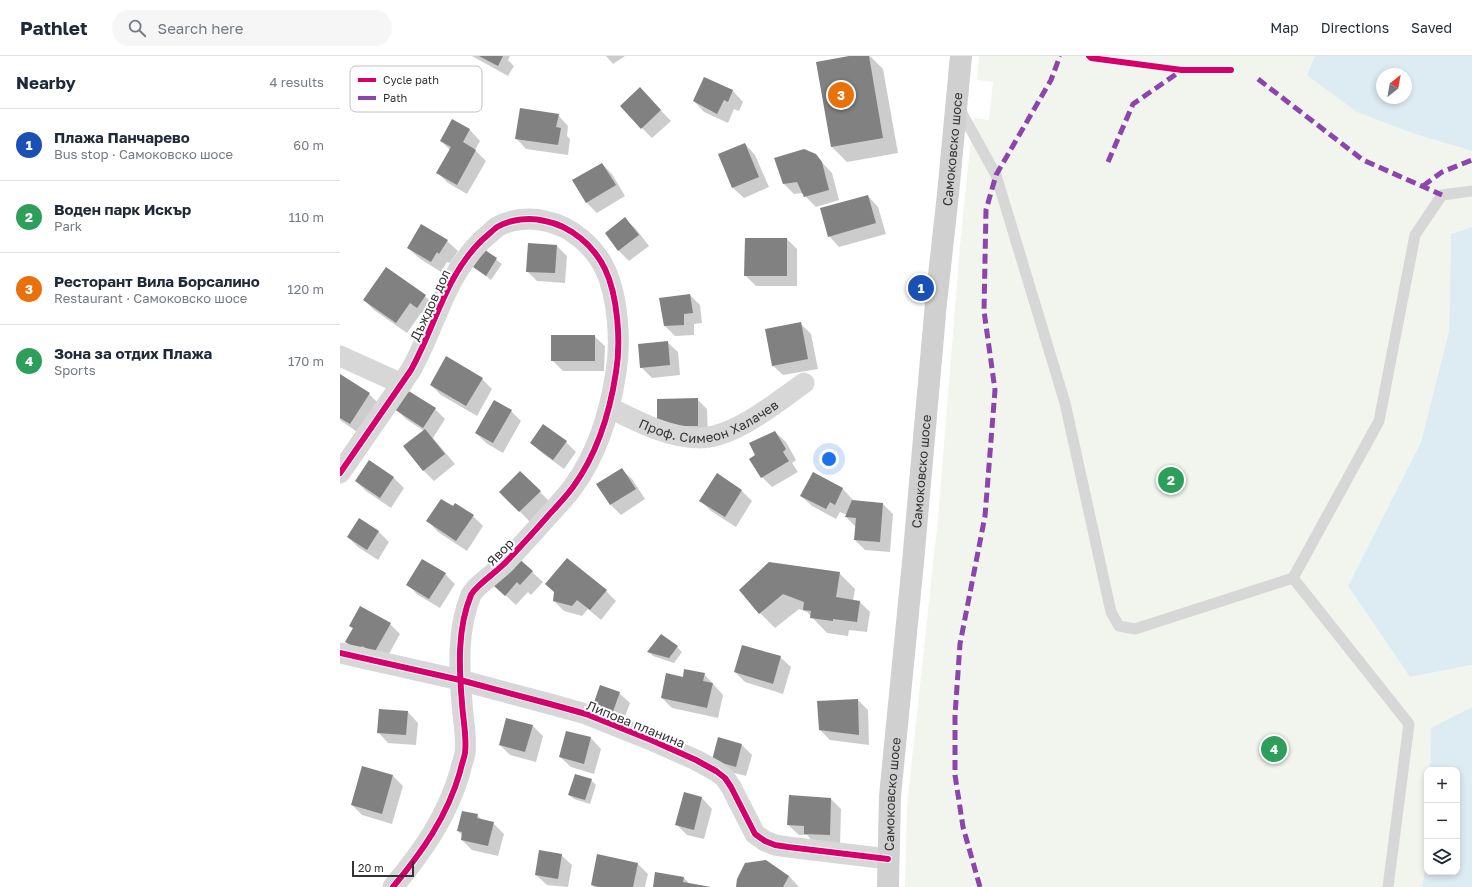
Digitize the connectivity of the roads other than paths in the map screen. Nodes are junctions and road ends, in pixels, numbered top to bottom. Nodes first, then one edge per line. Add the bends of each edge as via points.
1 (961, 56) edge
2 (956, 102) junction
3 (1472, 191) edge
4 (581, 239) joint
5 (340, 356) edge
6 (804, 383) dead end
7 (402, 384) junction
8 (610, 408) junction
9 (340, 473) edge
10 (1293, 578) junction
11 (340, 653) edge
12 (460, 680) junction
13 (888, 859) junction
14 (393, 887) edge
15 (888, 887) edge
16 (1388, 887) edge

1 - 2 main road, Самоковско шосе
2 - 10 lane via 996,175 1065,403 1111,612 1120,626 1135,629
2 - 13 main road, Самоковско шосе via 890,796
3 - 10 lane via 1442,195 1415,235 1379,421
4 - 7 street, Дъждов дол via 559,224 538,219 523,219 497,227 476,247 456,273 438,308 421,352
4 - 8 street, Явор via 604,268 614,299 617,368
5 - 7 street
6 - 8 street, Проф. Симеон Халачев via 740,425 701,438 670,434
7 - 9 street, Дъждов дол
8 - 12 street, Явор via 597,442 574,486 502,567 473,592 464,620 460,649
10 - 16 lane via 1409,724
11 - 12 street, Липова планина
12 - 13 street, Липова планина via 586,714 696,760 725,778 755,834 765,841 788,847
12 - 14 street, Явор via 465,753 457,780 446,811 433,833
13 - 15 main road, Самоковско шосе

